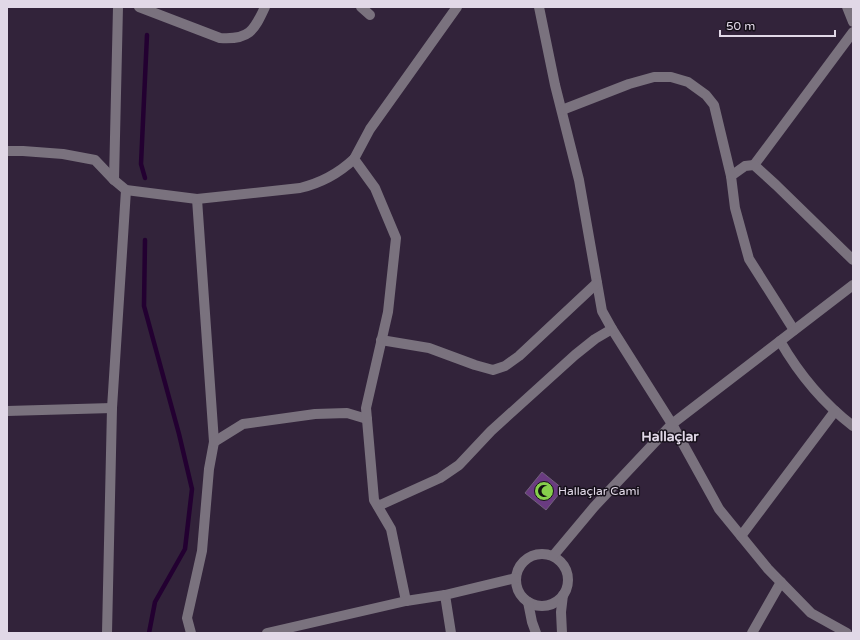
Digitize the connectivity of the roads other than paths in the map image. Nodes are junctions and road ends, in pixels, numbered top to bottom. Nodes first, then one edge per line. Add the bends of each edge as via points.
1 (118, 7) edge
2 (138, 7) edge
3 (265, 7) edge
4 (361, 7) edge
5 (457, 7) edge
6 (539, 7) edge
7 (846, 7) edge
8 (370, 15) dead end
9 (853, 22) edge
10 (853, 32) edge
11 (562, 110) junction
12 (7, 151) edge
13 (354, 159) junction
14 (754, 165) junction
15 (730, 176) junction
16 (114, 180) junction
17 (126, 190) junction
18 (197, 199) junction
19 (853, 260) edge
20 (597, 283) junction
21 (853, 285) edge
22 (612, 329) junction
23 (794, 330) junction
24 (381, 340) junction
25 (780, 341) junction
26 (112, 408) junction
27 (7, 411) edge
28 (835, 411) junction
29 (366, 419) junction
30 (672, 424) junction
31 (853, 426) edge
32 (214, 442) junction
33 (378, 506) junction
34 (741, 536) junction
35 (553, 556) junction
36 (516, 578) junction
37 (781, 582) junction
38 (445, 595) junction
39 (563, 595) junction
40 (406, 601) junction
41 (528, 602) junction
42 (107, 633) edge
43 (191, 633) edge
44 (267, 633) edge
45 (451, 633) edge
46 (536, 633) edge
47 (562, 633) edge
48 (752, 633) edge
49 (847, 633) edge

1 - 16 street
2 - 3 street via 220,38 234,39 248,34 257,24
4 - 8 street
5 - 13 street via 370,129
6 - 11 street
7 - 9 street
10 - 14 street
11 - 15 street via 654,77 671,77 688,82 706,95 714,105
11 - 20 street via 579,180
12 - 16 street via 62,154 95,160
13 - 18 street via 333,176 312,185
13 - 24 street via 375,188 396,238 388,312
14 - 15 street via 745,166
14 - 19 street
15 - 23 street via 748,260
16 - 17 street
17 - 18 street
17 - 26 street
18 - 32 street
20 - 22 street via 602,310
20 - 24 street via 519,356 494,370 428,348
21 - 23 street
22 - 30 street
22 - 33 street via 575,355 491,431 459,465 440,478
23 - 25 street
24 - 29 street via 366,408
25 - 28 street via 819,396
25 - 30 street
26 - 27 street
26 - 42 street
28 - 31 street
28 - 34 street
29 - 32 street via 347,413 315,414 243,424
29 - 33 street via 374,500
30 - 34 street via 719,509
30 - 35 street via 594,507
32 - 43 street via 202,551 187,618
33 - 40 street via 391,529
34 - 37 street
35 - 36 street via 531,556 519,567
35 - 39 street via 562,563 567,574 567,585
36 - 38 street
36 - 41 street via 520,594
37 - 48 street
37 - 49 street via 811,613
38 - 40 street
38 - 45 street
39 - 41 street via 544,606
39 - 47 street
40 - 44 street
41 - 46 street

